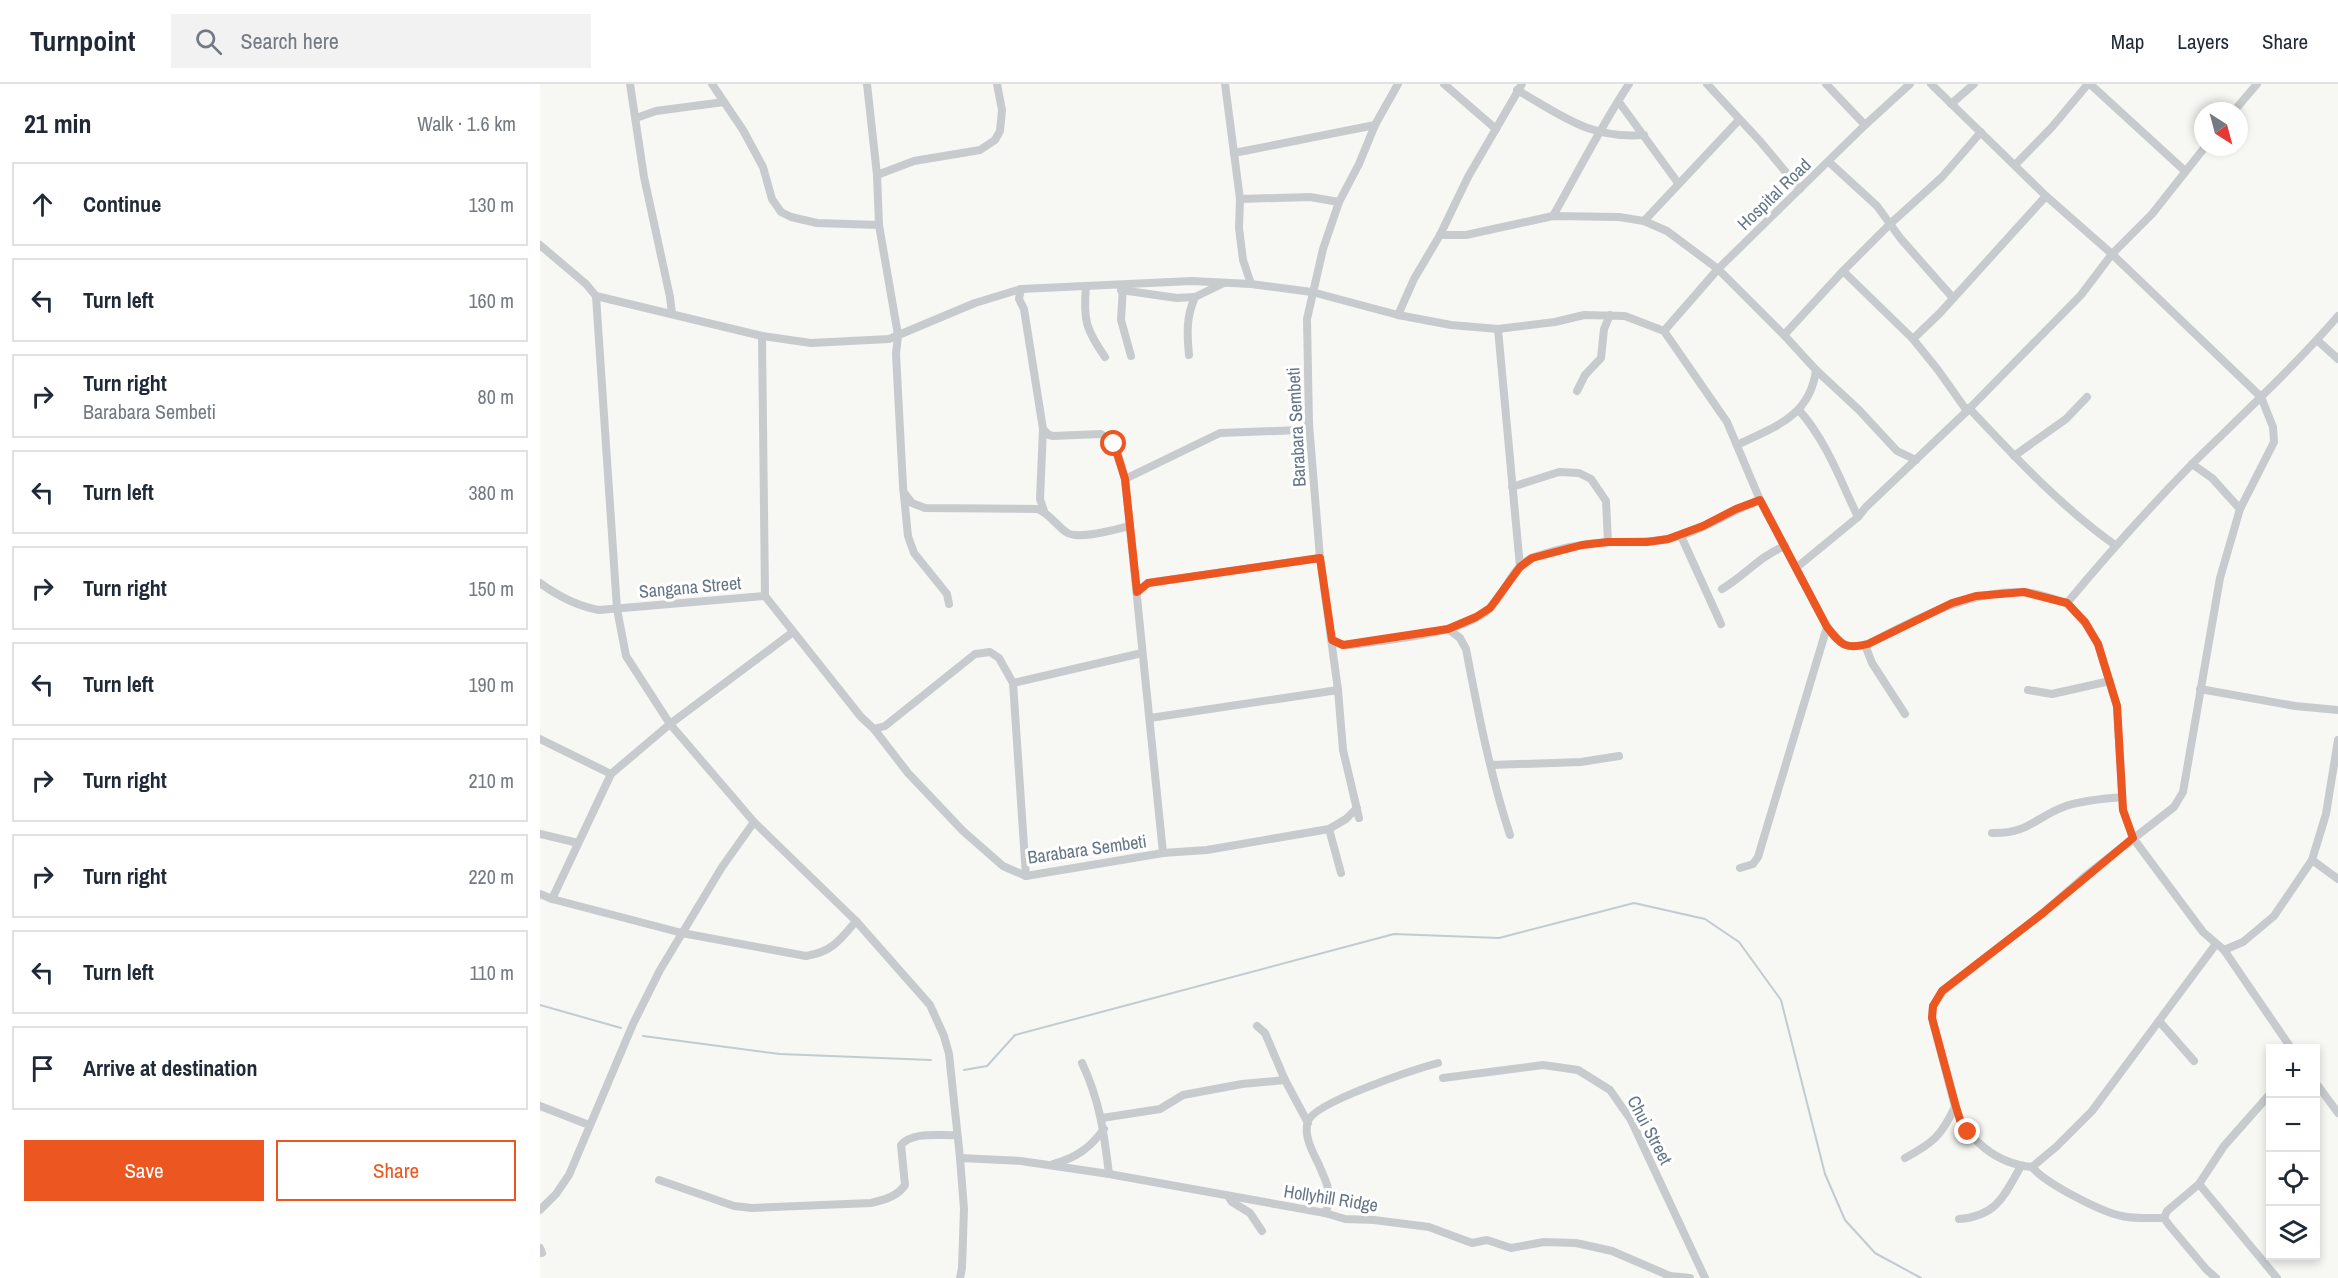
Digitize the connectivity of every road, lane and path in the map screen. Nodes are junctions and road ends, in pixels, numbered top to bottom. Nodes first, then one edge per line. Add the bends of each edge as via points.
1 (630, 84) edge
2 (712, 84) edge
3 (867, 84) edge
4 (997, 84) edge
5 (1226, 84) edge
6 (1398, 84) edge
7 (1444, 84) edge
8 (1629, 84) edge
9 (1707, 84) edge
10 (1826, 84) edge
11 (1910, 84) edge
12 (1931, 84) edge
13 (1974, 84) edge
14 (2089, 84) edge
15 (2257, 84) edge
16 (1520, 87) edge
17 (724, 102) junction
18 (1619, 102) junction
19 (2242, 102) edge
20 (1951, 104) junction
21 (636, 118) junction
22 (1739, 120) junction
23 (1375, 125) junction
24 (1865, 125) junction
25 (1496, 129) junction
26 (1981, 132) junction
27 (1598, 133) junction
28 (1644, 135) junction
29 (1234, 153) junction
30 (2198, 156) edge
31 (1829, 162) junction
32 (2015, 165) junction
33 (2185, 171) junction
34 (877, 175) junction
35 (1678, 183) junction
36 (1800, 189) junction
37 (2046, 196) junction
38 (1240, 199) junction
39 (1339, 202) junction
40 (1553, 216) junction
41 (1644, 221) junction
42 (1890, 224) junction
43 (879, 225) junction
44 (1440, 235) junction
45 (540, 245) edge
46 (2112, 254) junction
47 (1718, 269) junction
48 (1843, 271) junction
49 (1225, 282) junction
50 (1251, 284) junction
51 (1086, 286) junction
52 (1123, 287) junction
53 (1021, 289) junction
54 (1312, 292) junction
55 (596, 296) junction
56 (1195, 297) junction
57 (1953, 298) junction
58 (672, 314) junction
59 (1398, 315) junction
60 (1610, 315) junction
61 (2338, 316) edge
62 (1498, 329) junction
63 (1664, 332) junction
64 (898, 335) junction
65 (1784, 335) junction
66 (762, 336) junction
67 (1913, 339) junction
68 (2318, 340) junction
69 (1189, 355) dead end
70 (1131, 356) dead end
71 (1105, 357) dead end
72 (2338, 359) edge
73 (1816, 370) junction
74 (1577, 391) dead end
75 (2087, 397) dead end
76 (2261, 397) junction
77 (1968, 409) junction
78 (1799, 410) junction
79 (1309, 424) junction
80 (1043, 429) junction
81 (1737, 445) junction
82 (2014, 456) junction
83 (1916, 460) junction
84 (2192, 464) junction
85 (1125, 479) junction
86 (1512, 487) junction
87 (903, 492) junction
88 (1760, 500) junction
89 (2240, 509) junction
90 (1044, 511) junction
91 (1858, 517) junction
92 (1130, 526) junction
93 (1681, 536) junction
94 (1608, 542) junction
95 (2115, 545) junction
96 (1785, 546) junction
97 (1320, 558) junction
98 (1520, 567) junction
99 (1796, 568) junction
100 (540, 583) edge
101 (1722, 589) dead end
102 (1137, 592) junction
103 (765, 596) junction
104 (2067, 603) junction
105 (949, 604) dead end
106 (617, 609) junction
107 (1721, 624) dead end
108 (1827, 627) junction
109 (1448, 629) junction
110 (793, 632) junction
111 (1332, 640) junction
112 (1864, 645) junction
113 (1142, 653) junction
114 (2110, 681) junction
115 (1013, 683) junction
116 (2200, 689) junction
117 (1338, 690) junction
118 (2028, 690) dead end
119 (2338, 710) edge
120 (1905, 714) dead end
121 (1150, 718) junction
122 (670, 724) junction
123 (874, 729) junction
124 (540, 739) edge
125 (2338, 740) edge
126 (1619, 756) dead end
127 (2336, 758) edge
128 (1492, 765) junction
129 (611, 774) junction
130 (2334, 790) edge
131 (2122, 797) junction
132 (1357, 808) junction
133 (1359, 818) dead end
134 (754, 822) junction
135 (1329, 829) junction
136 (1992, 833) dead end
137 (540, 834) edge
138 (1510, 835) dead end
139 (2133, 838) junction
140 (578, 843) junction
141 (1163, 854) junction
142 (2312, 860) junction
143 (1740, 868) dead end
144 (1341, 873) dead end
145 (1026, 876) junction
146 (2338, 879) edge
147 (540, 894) edge
148 (552, 900) junction
149 (856, 921) junction
150 (682, 933) junction
151 (2216, 944) junction
152 (2224, 950) junction
153 (2159, 1022) junction
154 (1257, 1026) dead end
155 (2288, 1044) edge
156 (2194, 1061) dead end
157 (1082, 1063) dead end
158 (1438, 1063) dead end
159 (1443, 1078) dead end
160 (1285, 1080) junction
161 (2320, 1088) edge
162 (2267, 1098) edge
163 (540, 1106) edge
164 (1956, 1107) junction
165 (2338, 1113) edge
166 (1102, 1118) junction
167 (1308, 1123) junction
168 (589, 1125) junction
169 (1104, 1128) junction
170 (957, 1135) junction
171 (960, 1158) junction
172 (1905, 1158) dead end
173 (1047, 1165) junction
174 (2021, 1166) junction
175 (2032, 1167) junction
176 (1109, 1174) junction
177 (659, 1180) dead end
178 (2199, 1184) junction
179 (1228, 1196) junction
180 (540, 1210) edge
181 (1325, 1213) junction
182 (2164, 1218) junction
183 (1959, 1219) dead end
184 (1262, 1231) dead end
185 (1705, 1277) edge
186 (960, 1278) edge
187 (1690, 1278) edge
188 (1696, 1278) edge
189 (2216, 1278) edge
190 (2277, 1278) edge

1 - 21 street
2 - 17 street
3 - 34 street
4 - 34 street via 1002,110 1000,130 994,140 980,150 914,162
5 - 29 street
6 - 23 street, Barabara Sembeti
7 - 25 street
8 - 18 street
9 - 22 street
10 - 24 street
11 - 24 street, Hospital Road
12 - 20 street
13 - 20 street
14 - 32 street
14 - 33 street
15 - 19 street
16 - 25 street
16 - 27 street
17 - 21 street via 656,111
17 - 43 street via 743,130 781,212 817,223
18 - 27 street
18 - 28 street
20 - 26 street
21 - 58 street
22 - 35 street
22 - 36 street
23 - 29 street
23 - 39 street, Barabara Sembeti
24 - 31 street, Hospital Road
25 - 44 street
26 - 32 street
26 - 42 street via 1942,177
27 - 28 street
27 - 40 street
28 - 35 street
29 - 38 street
30 - 33 street
31 - 36 street, Hospital Road
31 - 42 street via 1877,206
32 - 37 street
33 - 46 street via 2152,214
34 - 43 street
35 - 41 street
36 - 47 street, Hospital Road
37 - 46 street
37 - 57 street
38 - 39 street via 1310,197
38 - 50 street via 1241,249
39 - 54 street, Barabara Sembeti
40 - 41 street
40 - 44 street via 1466,235
41 - 47 street via 1667,231
42 - 48 street
42 - 57 street
43 - 64 street
44 - 59 street
45 - 55 street
46 - 76 street
46 - 77 street via 2081,295
47 - 63 street, Hospital Road
47 - 65 street
48 - 65 street
48 - 67 street
49 - 50 street
49 - 52 street
49 - 56 street
50 - 54 street
51 - 52 street
51 - 53 street
51 - 71 street via 1086,325
52 - 56 street via 1177,298
52 - 70 street via 1121,320
53 - 64 street via 975,303
53 - 80 street via 1018,298 1024,309
54 - 59 street
54 - 79 street, Barabara Sembeti via 1307,319
55 - 58 street
55 - 106 street
56 - 69 street via 1188,316
57 - 67 street
58 - 66 street
59 - 62 street
60 - 62 street via 1584,315
60 - 63 street via 1625,316
60 - 74 street via 1604,329 1601,358
61 - 68 street
62 - 86 street
63 - 81 street via 1727,422
64 - 66 street via 889,339 811,343
64 - 87 street
65 - 73 street
66 - 103 street
67 - 77 street
68 - 72 street
68 - 76 street
73 - 78 street via 1808,399
73 - 83 street via 1896,451
75 - 82 street via 2066,419
76 - 84 street
76 - 89 street via 2273,427 2274,442
77 - 82 street
77 - 83 street
78 - 81 street
78 - 91 street via 1830,454
79 - 85 street via 1301,430 1220,433
79 - 97 street, Barabara Sembeti
80 - 85 street via 1053,436 1107,437 1118,454
80 - 90 street via 1040,499
81 - 88 street
82 - 95 street via 2090,528
83 - 91 street
84 - 89 street via 2212,478
84 - 95 street
85 - 92 street
86 - 94 street via 1559,472 1572,471 1591,479 1606,501
86 - 98 street
87 - 90 street via 912,503 925,508
87 - 105 street via 910,544 947,594
88 - 93 street
88 - 96 street
89 - 116 street via 2220,578
90 - 92 street via 1071,535
91 - 99 street
92 - 102 street
93 - 94 street via 1647,542
93 - 107 street
94 - 98 street via 1532,558
95 - 104 street
96 - 99 street
96 - 101 street via 1754,563 1738,580
97 - 102 street via 1148,583
97 - 111 street, Barabara Sembeti
98 - 109 street via 1490,608
99 - 108 street
100 - 106 street, Sangana Street via 584,607
102 - 113 street
103 - 106 street, Sangana Street
103 - 110 street, Barabara Sembeti
104 - 112 street via 2024,592 1976,596 1952,603
104 - 114 street via 2098,644
106 - 122 street via 626,656
108 - 112 street via 1840,643 1854,648
108 - 143 street via 1758,857 1753,864
109 - 111 street via 1351,645
109 - 128 street via 1466,649
110 - 122 street
110 - 123 street, Barabara Sembeti
111 - 117 street, Barabara Sembeti
112 - 120 street
113 - 115 street
113 - 121 street
114 - 118 street via 2052,694
114 - 131 street via 2117,706
115 - 123 street via 994,654 975,654 885,726
115 - 145 street
116 - 119 street
116 - 139 street via 2183,792 2174,807
117 - 121 street
117 - 132 street, Barabara Sembeti via 1343,750
121 - 141 street
122 - 129 street
122 - 134 street
123 - 145 street, Barabara Sembeti via 908,773 963,831 1003,866
124 - 129 street
125 - 127 street
126 - 128 street via 1581,762
127 - 130 street
128 - 138 street
129 - 140 street
130 - 142 street
131 - 136 street via 2069,805 2025,829
131 - 139 street
132 - 133 street, Barabara Sembeti
132 - 135 street, Barabara Sembeti
134 - 149 street
134 - 150 street
135 - 141 street, Barabara Sembeti
135 - 144 street
137 - 140 street
139 - 151 street
139 - 164 street via 1942,991 1933,1006 1932,1018
140 - 148 street
141 - 145 street, Barabara Sembeti
142 - 146 street
142 - 152 street via 2274,916 2243,942
147 - 148 street
148 - 150 street
149 - 150 street via 838,943 822,953 806,956
149 - 170 street via 910,980 938,1019 949,1054
150 - 168 street via 660,969
151 - 152 street
151 - 153 street
152 - 155 street
153 - 156 street
153 - 175 street via 2092,1111
154 - 160 street via 1265,1033
157 - 166 street via 1094,1087
158 - 167 street via 1325,1105
159 - 185 street, Chui Street via 1560,1066 1578,1070 1610,1090 1631,1120
160 - 166 street via 1184,1095 1160,1109
160 - 167 street
161 - 165 street
162 - 178 street via 2224,1146
163 - 168 street
164 - 172 street via 1930,1145
164 - 174 street via 1960,1120 1984,1149
166 - 169 street
167 - 181 street via 1311,1149 1331,1192
168 - 180 street via 569,1175
169 - 173 street via 1094,1143 1077,1156
169 - 176 street
170 - 171 street
170 - 177 street via 906,1139 901,1145 903,1189 871,1203 734,1206
171 - 173 street, Hollyhill Ridge
171 - 186 street via 964,1209
173 - 176 street, Hollyhill Ridge
174 - 175 street
174 - 183 street via 2005,1195 1987,1213
175 - 182 street via 2048,1182 2110,1213
176 - 179 street, Hollyhill Ridge
178 - 182 street via 2166,1211
178 - 190 street
179 - 181 street, Hollyhill Ridge
179 - 184 street via 1250,1213
181 - 187 street, Hollyhill Ridge via 1345,1219 1428,1227 1472,1243 1488,1240 1511,1248 1544,1242 1576,1243 1612,1251 1670,1276
182 - 189 street
185 - 188 street

